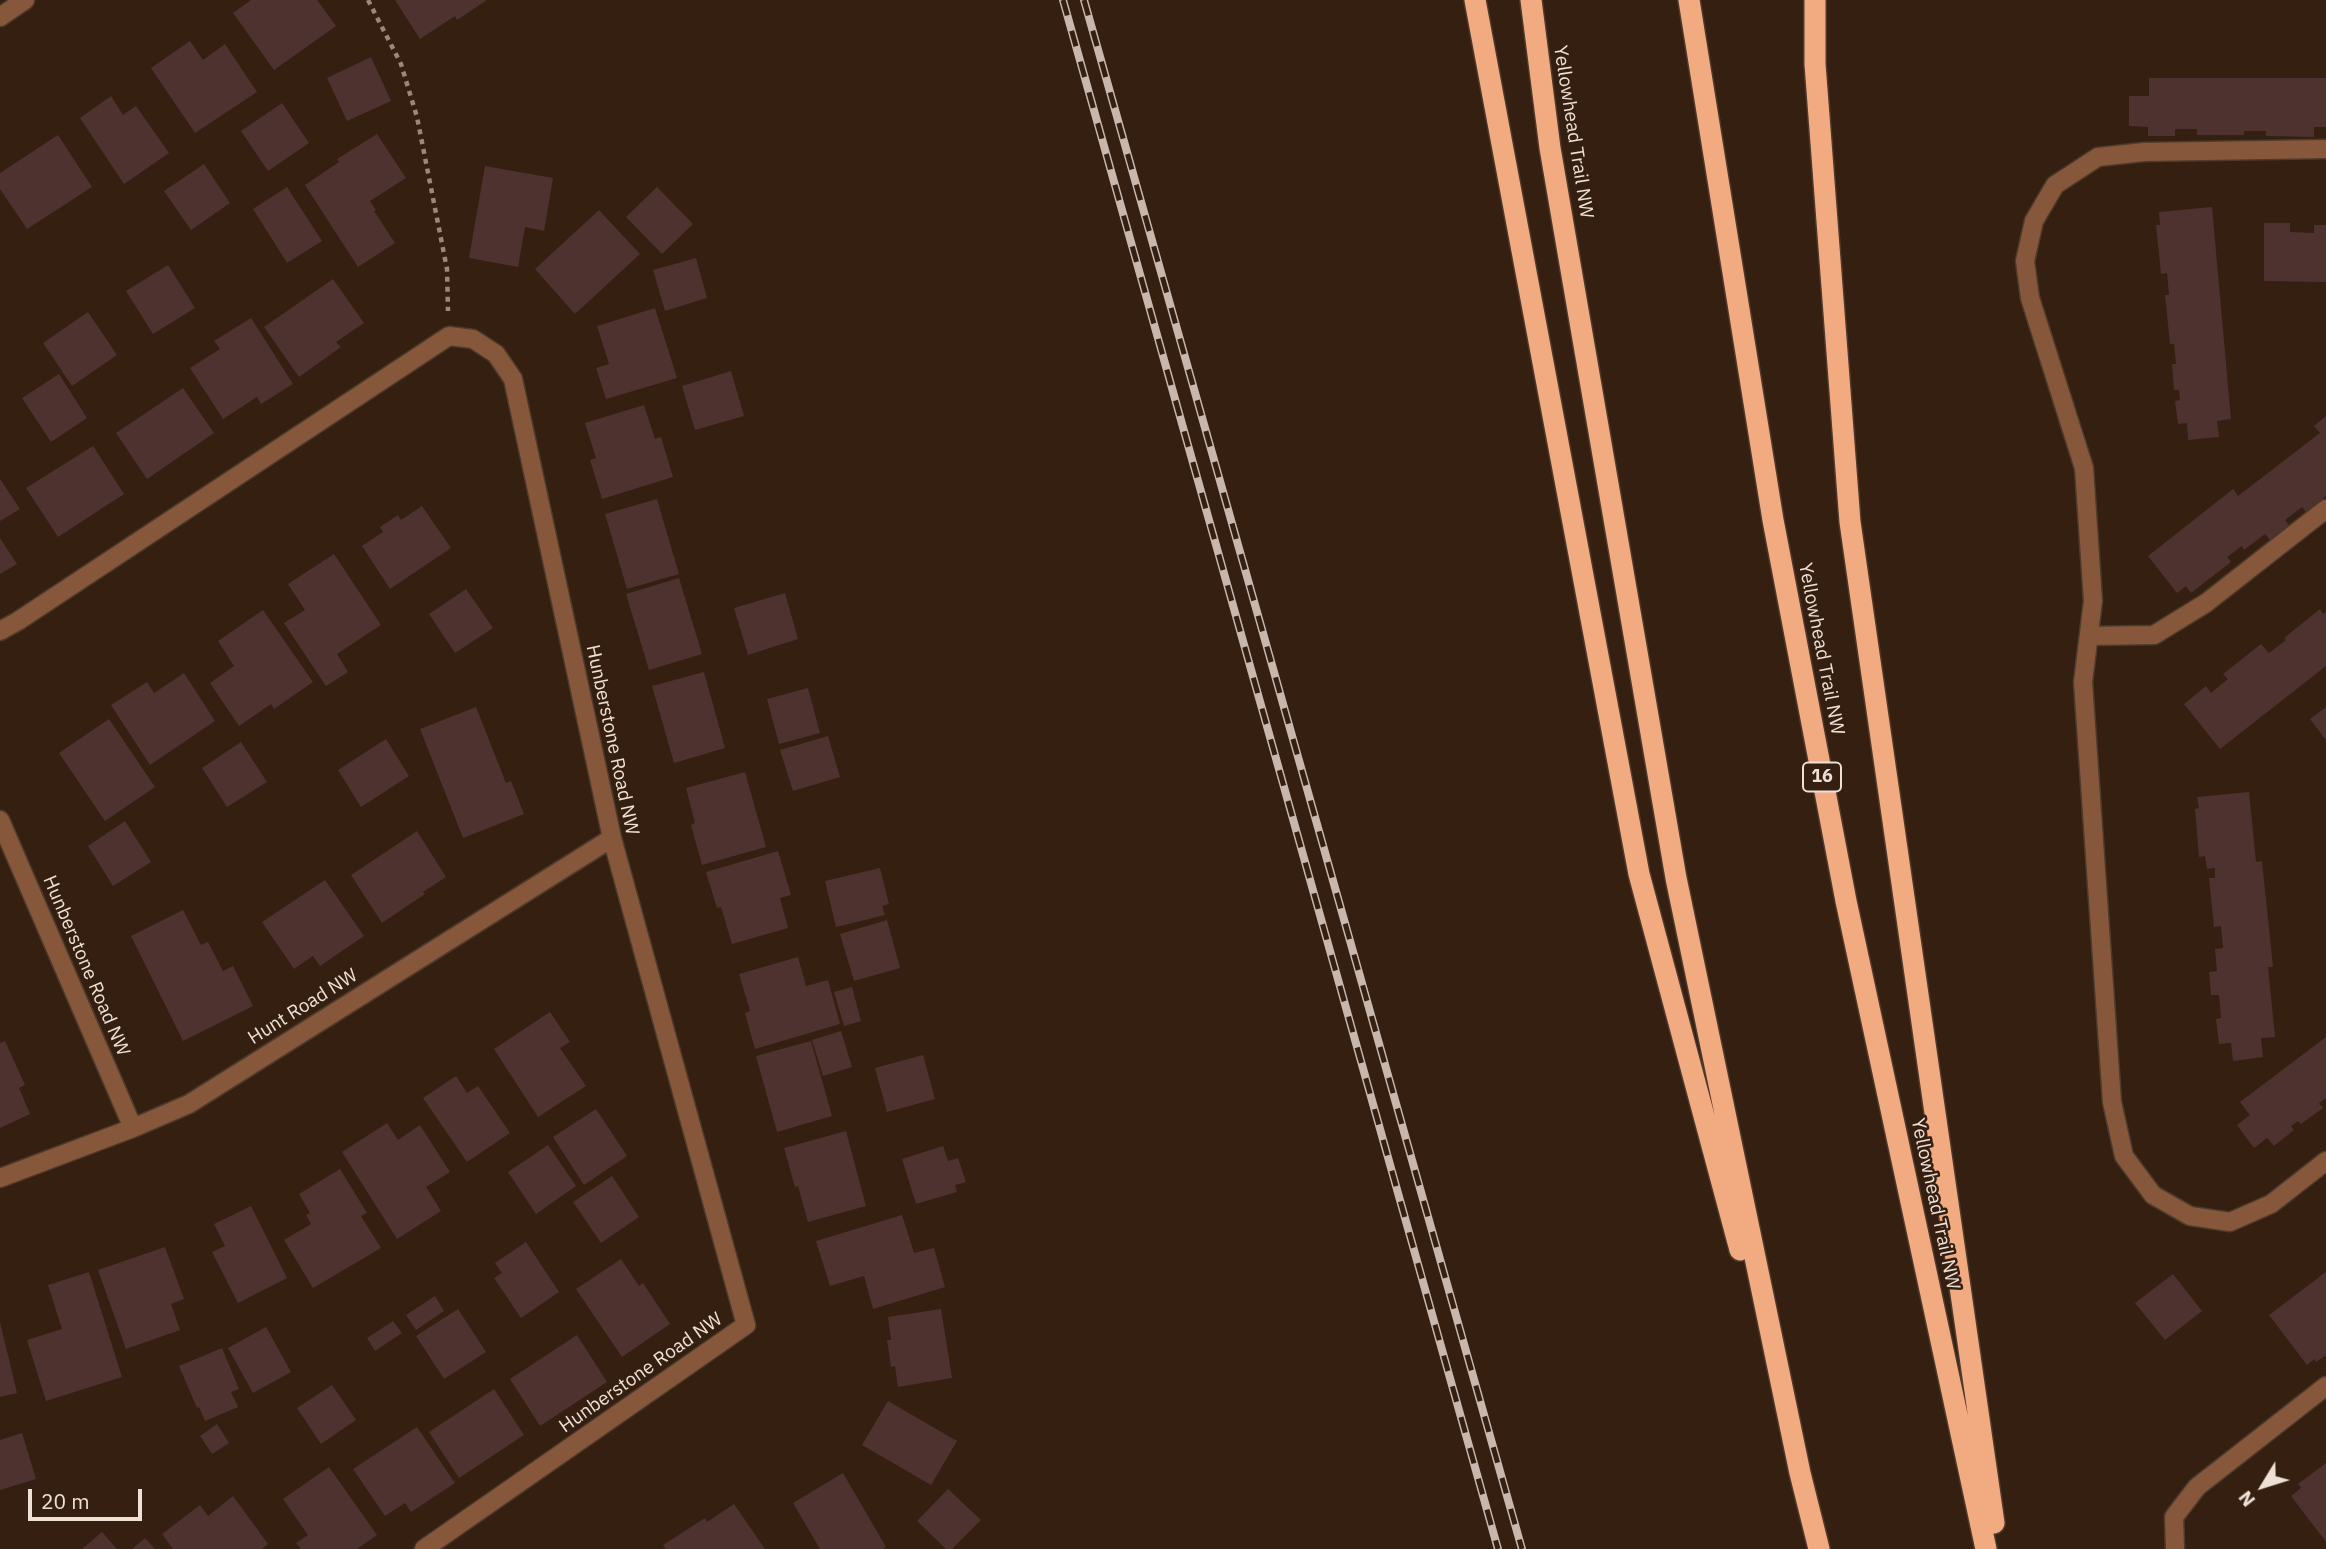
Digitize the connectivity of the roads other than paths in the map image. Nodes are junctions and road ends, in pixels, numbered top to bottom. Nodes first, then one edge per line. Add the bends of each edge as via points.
1 (25, 0) edge
2 (1475, 0) edge
3 (1531, 0) edge
4 (1689, 0) edge
5 (1815, 0) edge
6 (0, 17) edge
7 (2326, 149) edge
8 (2326, 509) edge
9 (0, 631) edge
10 (2089, 636) junction
11 (0, 820) edge
12 (612, 838) junction
13 (133, 1128) junction
14 (2326, 1161) edge
15 (0, 1178) edge
16 (2326, 1386) edge
17 (1800, 1473) junction
18 (424, 1549) edge
19 (1819, 1549) edge
20 (1986, 1549) edge
21 (1997, 1549) edge
22 (2175, 1549) edge

1 - 6 street
2 - 17 highway via 1639,874
3 - 17 highway, Yellowhead Trail NW via 1550,148 1676,878
4 - 20 highway, Yellowhead Trail NW / 16 via 1796,642 1849,914
5 - 21 highway via 1815,64 1850,522
7 - 10 street via 2098,157 2055,185 2034,221 2025,261 2030,298 2084,468 2094,601
8 - 10 street via 2206,603 2154,635
9 - 12 street, Hunberstone Road NW via 449,336 473,339 495,354 513,379
10 - 14 street via 2083,682 2112,1102 2124,1156 2153,1195 2190,1216 2230,1222 2272,1204
11 - 13 street, Hunberstone Road NW
12 - 13 street, Hunt Road NW via 189,1104
12 - 18 street, Hunberstone Road NW via 746,1325
13 - 15 street, Hunt Road NW
16 - 22 street via 2197,1487 2174,1517
17 - 19 highway, Yellowhead Trail NW

